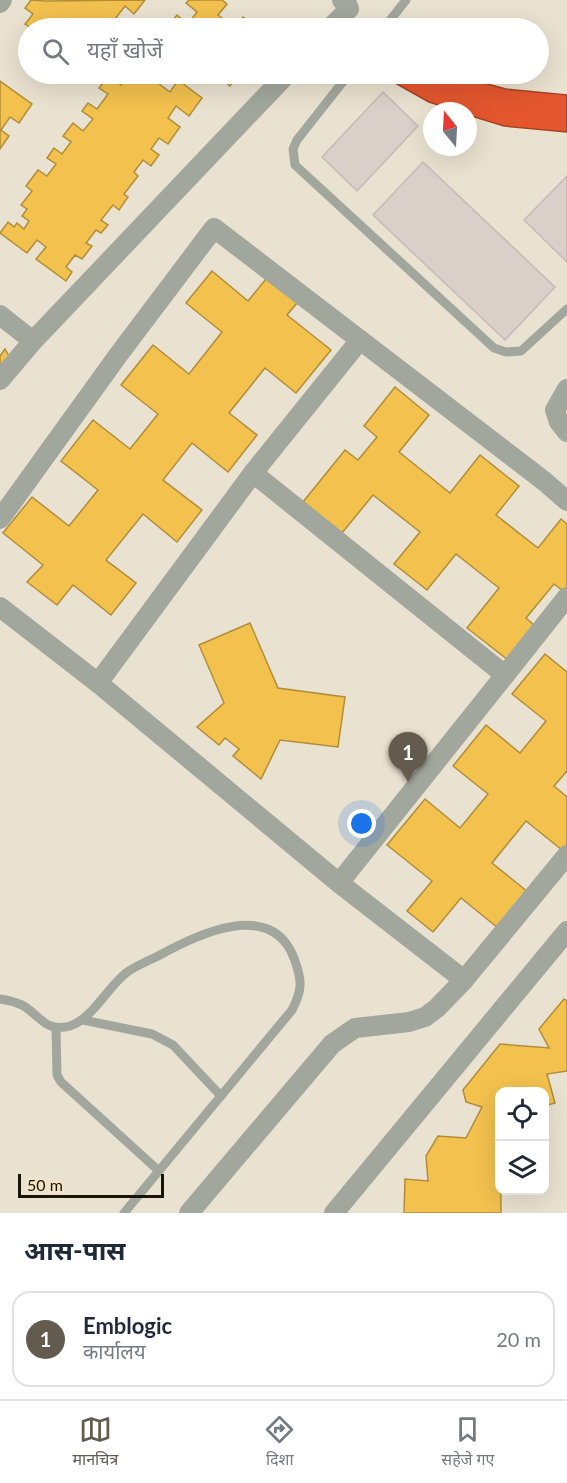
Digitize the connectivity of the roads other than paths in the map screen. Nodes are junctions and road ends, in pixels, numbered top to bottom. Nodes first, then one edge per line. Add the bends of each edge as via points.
1 (406, 0) edge
2 (346, 4) edge
3 (337, 18) edge
4 (392, 18) edge
5 (277, 84) edge
6 (341, 84) edge
7 (567, 309) edge
8 (0, 315) edge
9 (360, 340) junction
10 (33, 341) junction
11 (0, 380) edge
12 (567, 389) edge
13 (567, 432) edge
14 (253, 473) junction
15 (567, 501) edge
16 (0, 519) edge
17 (567, 597) edge
18 (0, 606) edge
19 (505, 675) junction
20 (98, 682) junction
21 (567, 855) edge
22 (339, 882) junction
23 (567, 931) edge
24 (464, 980) junction
25 (0, 999) edge
26 (83, 1020) junction
27 (56, 1028) junction
28 (221, 1096) junction
29 (159, 1171) junction
30 (124, 1213) edge
31 (189, 1213) edge
32 (334, 1213) edge

1 - 4 lane
2 - 3 street
5 - 10 street
6 - 7 lane via 297,140 293,149 295,165 494,348 521,351
8 - 10 street
9 - 14 street
9 - 15 street
9 - 16 street via 214,228
10 - 11 street
12 - 13 street via 555,410
14 - 19 street
14 - 20 street
17 - 19 street
18 - 20 street
19 - 22 street
20 - 22 street
21 - 24 street
22 - 24 street
23 - 32 street
24 - 31 street via 425,1017 355,1028 332,1044
25 - 27 lane via 23,1006
26 - 27 lane
26 - 28 lane via 152,1034 173,1045
26 - 28 lane via 126,973 172,948 207,932 234,926 250,924 267,929 279,936 291,952 300,978 300,995
27 - 29 lane via 57,1075 61,1083
28 - 29 lane
29 - 30 lane

